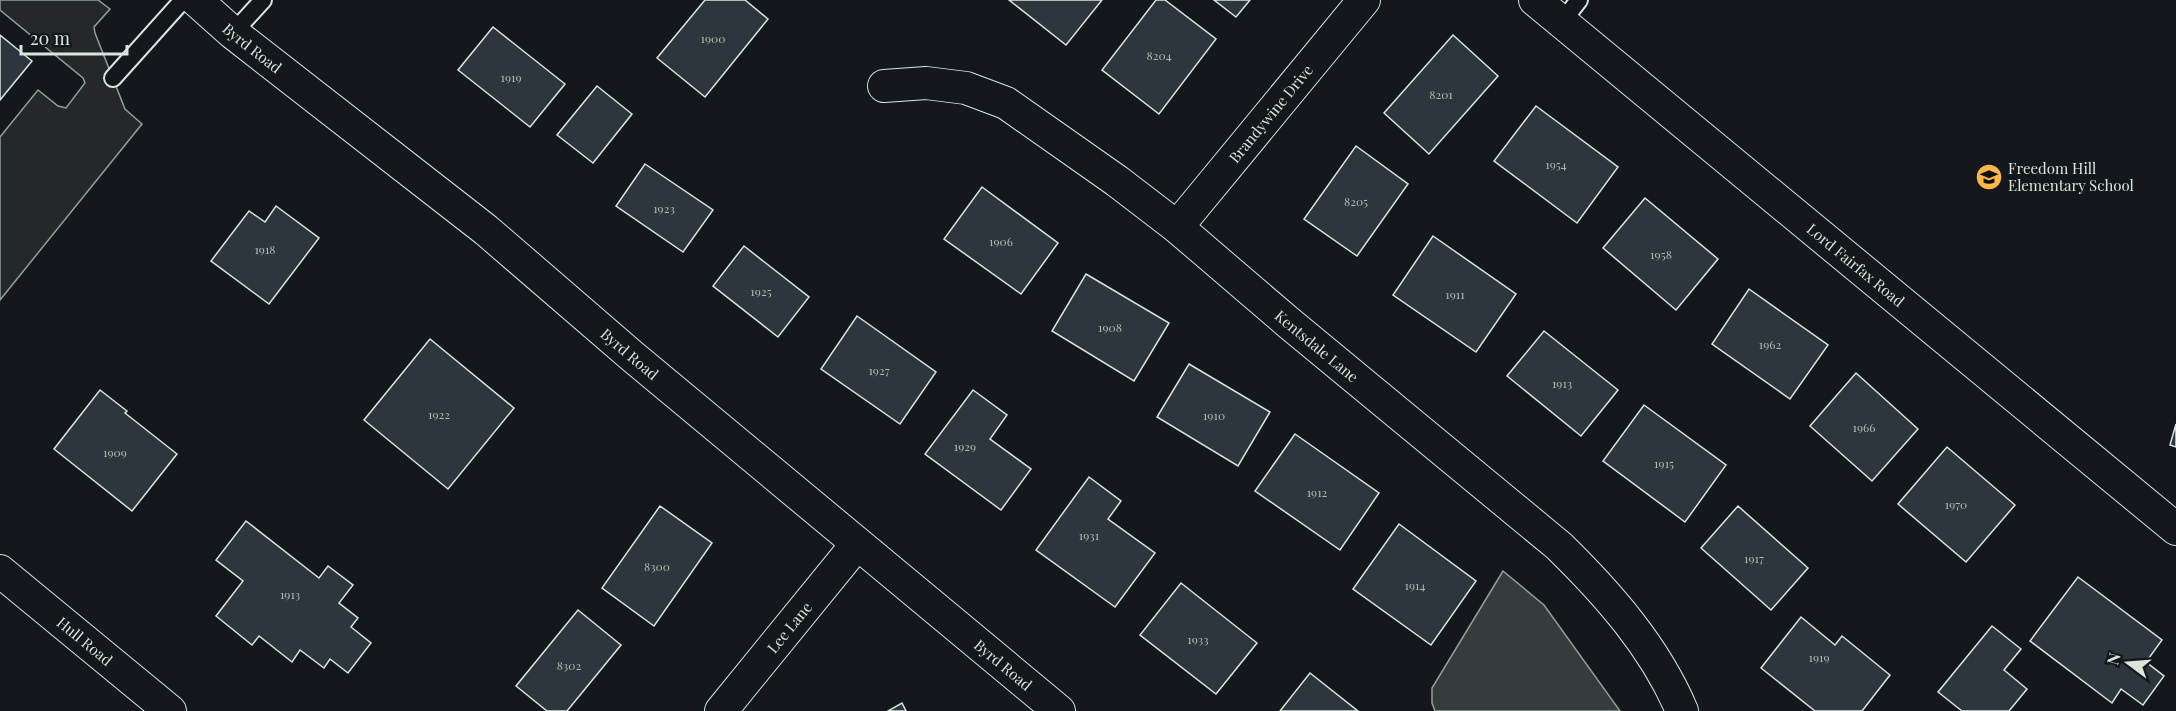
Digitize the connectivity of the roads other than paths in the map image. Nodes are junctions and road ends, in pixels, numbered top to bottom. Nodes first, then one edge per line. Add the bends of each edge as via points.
1 (183, 0) edge
2 (196, 0) edge
3 (263, 0) edge
4 (1364, 0) edge
5 (1535, 0) edge
6 (1570, 11) edge
7 (233, 33) junction
8 (113, 78) dead end
9 (884, 86) dead end
10 (1177, 227) junction
11 (2176, 529) edge
12 (857, 544) junction
13 (0, 571) edge
14 (170, 711) edge
15 (721, 711) edge
16 (1059, 711) edge
17 (1682, 711) edge

1 - 8 lane
2 - 7 street, Byrd Road
3 - 7 lane
4 - 10 street, Brandywine Drive
5 - 6 street, Lord Fairfax Road
6 - 11 street, Lord Fairfax Road
7 - 12 street, Byrd Road via 486,230
9 - 10 street, Kentsdale Lane via 926,82 966,88 1006,104
10 - 17 street, Kentsdale Lane via 1559,546 1599,585 1644,643
12 - 15 street, Lee Lane
12 - 16 street, Byrd Road
13 - 14 street, Hull Road

